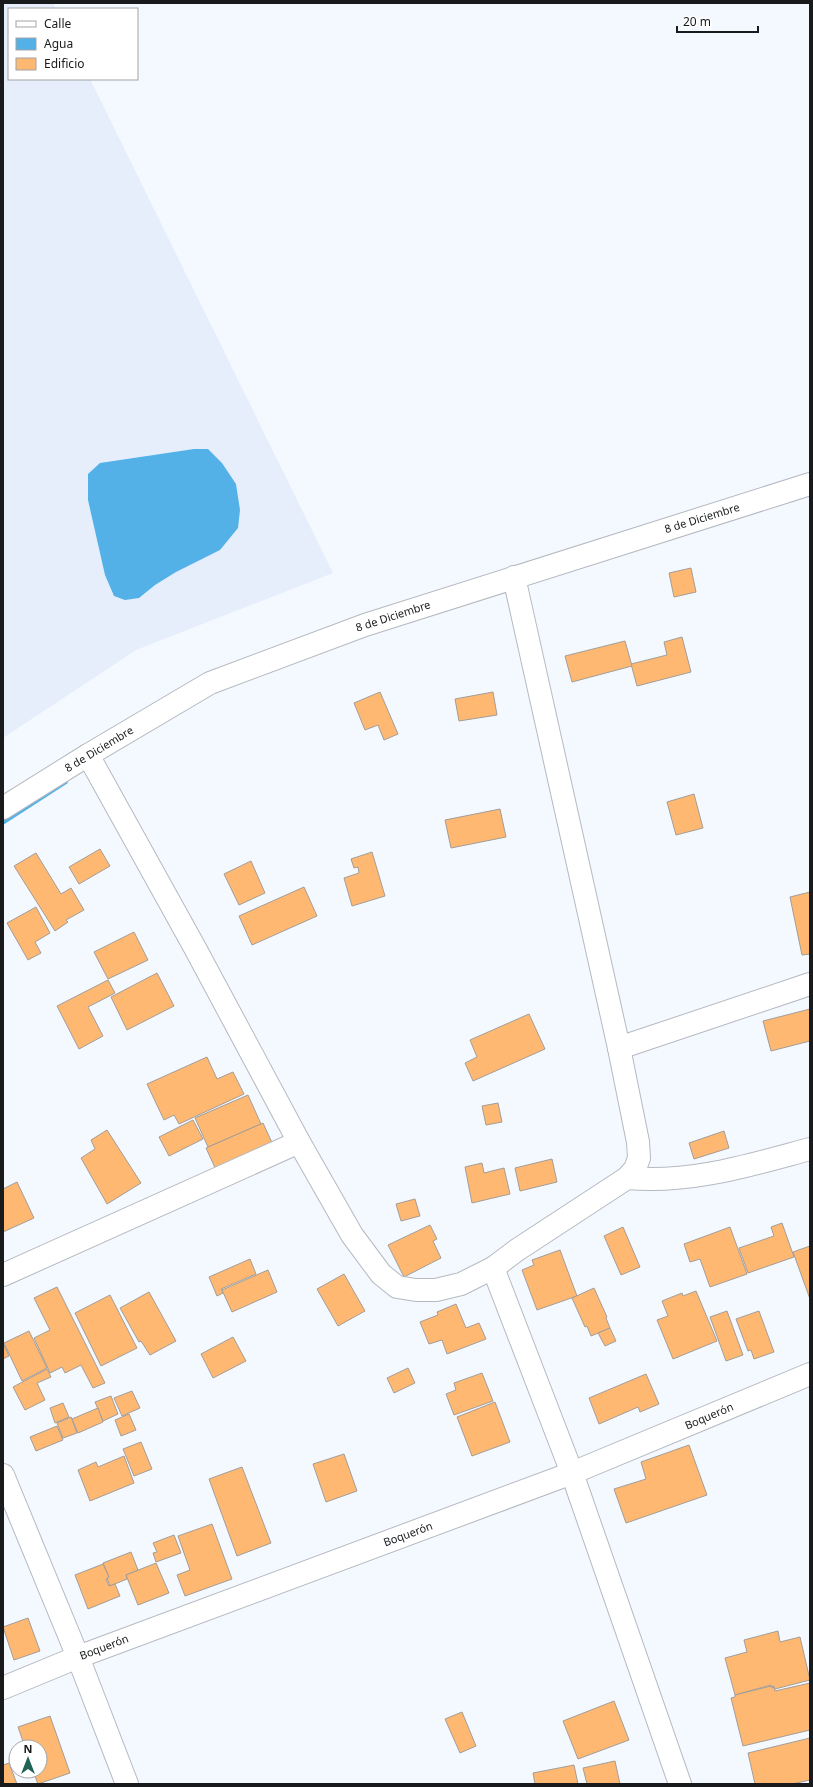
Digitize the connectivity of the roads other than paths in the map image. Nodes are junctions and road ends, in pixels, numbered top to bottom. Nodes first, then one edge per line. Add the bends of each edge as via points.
1 (810, 484) edge
2 (514, 577) junction
3 (88, 755) junction
4 (3, 808) edge
5 (810, 984) edge
6 (619, 1048) junction
7 (299, 1142) junction
8 (810, 1149) edge
9 (627, 1178) junction
10 (493, 1268) junction
11 (3, 1275) edge
12 (810, 1374) edge
13 (572, 1473) junction
14 (3, 1475) edge
15 (78, 1657) junction
16 (3, 1688) edge
17 (127, 1784) edge
18 (680, 1784) edge

1 - 2 street, 8 de Diciembre
2 - 3 street, 8 de Diciembre via 365,625 210,683
2 - 6 street
3 - 4 street, 8 de Diciembre
3 - 7 street
5 - 6 street
6 - 9 street via 639,1158 635,1169
7 - 10 street via 352,1235 381,1274 397,1287 436,1290 461,1284
7 - 11 street
8 - 9 street via 725,1172 649,1180
9 - 10 street
10 - 13 street
12 - 13 street, Boquerón
13 - 15 street, Boquerón
13 - 18 street
14 - 15 street
15 - 16 street, Boquerón
15 - 17 street

